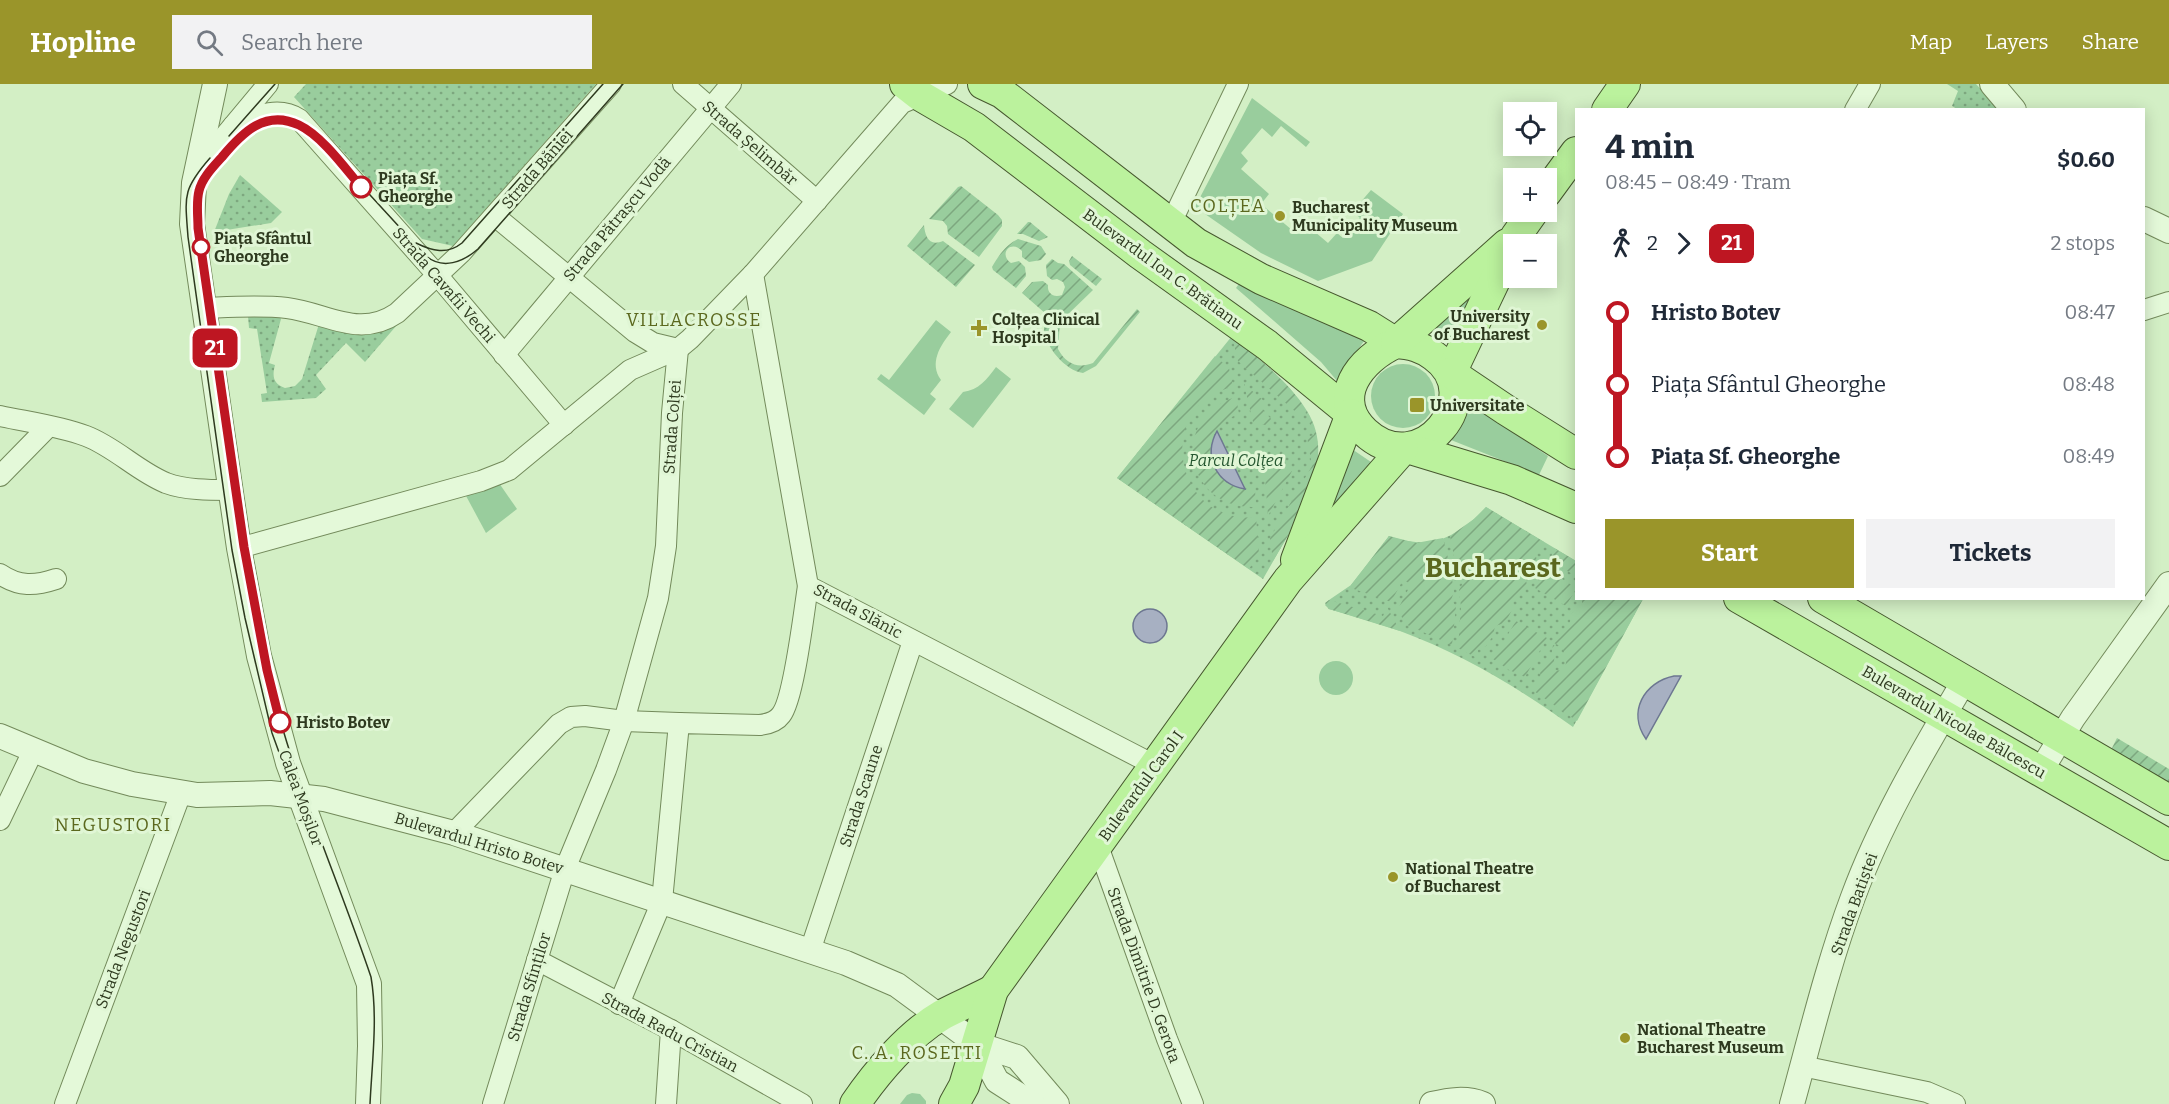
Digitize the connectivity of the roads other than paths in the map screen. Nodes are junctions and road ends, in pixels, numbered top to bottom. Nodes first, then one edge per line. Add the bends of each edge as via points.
1 (215, 84) edge
2 (268, 84) edge
3 (611, 84) edge
4 (683, 84) edge
5 (731, 84) edge
6 (1238, 84) edge
7 (1625, 84) edge
8 (1870, 84) edge
9 (1992, 84) edge
10 (930, 87) edge
11 (993, 87) edge
12 (710, 108) junction
13 (1608, 108) edge
14 (1856, 108) edge
15 (2012, 108) edge
16 (234, 126) junction
17 (1575, 153) edge
18 (198, 168) junction
19 (1557, 178) edge
20 (817, 201) junction
21 (495, 216) junction
22 (2145, 219) edge
23 (1171, 223) junction
24 (2169, 231) edge
25 (1503, 248) edge
26 (415, 250) junction
27 (461, 253) junction
28 (1503, 263) edge
29 (753, 274) junction
30 (438, 276) junction
31 (568, 278) junction
32 (2168, 301) edge
33 (204, 308) junction
34 (2145, 310) edge
35 (1396, 343) junction
36 (678, 349) junction
37 (504, 354) junction
38 (1451, 373) junction
39 (1351, 414) junction
40 (0, 416) edge
41 (564, 425) junction
42 (48, 427) junction
43 (1405, 448) junction
44 (1575, 453) edge
45 (0, 476) edge
46 (230, 489) junction
47 (1575, 508) edge
48 (239, 548) junction
49 (0, 574) edge
50 (56, 579) dead end
51 (1288, 580) junction
52 (2169, 584) edge
53 (808, 586) junction
54 (1742, 600) edge
55 (1826, 600) edge
56 (913, 640) junction
57 (1964, 681) junction
58 (1944, 716) junction
59 (624, 721) junction
60 (679, 723) junction
61 (0, 736) edge
62 (2061, 738) junction
63 (33, 751) junction
64 (1155, 765) junction
65 (2040, 772) junction
66 (181, 793) junction
67 (300, 796) junction
68 (2169, 800) edge
69 (0, 820) edge
70 (454, 833) junction
71 (2169, 845) edge
72 (1098, 846) junction
73 (565, 869) junction
74 (662, 900) junction
75 (810, 951) junction
76 (537, 960) junction
77 (993, 990) junction
78 (619, 1004) junction
79 (941, 1016) junction
80 (671, 1030) junction
81 (978, 1044) junction
82 (1802, 1066) junction
83 (65, 1104) edge
84 (368, 1104) edge
85 (493, 1104) edge
86 (666, 1104) edge
87 (802, 1104) edge
88 (855, 1104) edge
89 (954, 1104) edge
90 (1032, 1104) edge
91 (1058, 1104) edge
92 (1193, 1104) edge
93 (1432, 1104) edge
94 (1483, 1104) edge
95 (1792, 1104) edge
96 (1955, 1104) edge

1 - 18 street, Calea Moșilor
2 - 16 street
3 - 21 street, Strada Băniei
4 - 12 street, Strada Șelimbăr
5 - 12 street, Strada Pătrașcu Vodă
6 - 23 street
7 - 13 main road
8 - 14 street
9 - 15 street
10 - 20 street via 902,103
10 - 39 main road, Bulevardul Ion C. Brătianu via 974,127 1267,345
11 - 23 main road
12 - 20 street, Strada Șelimbăr
12 - 31 street, Strada Pătrașcu Vodă
16 - 18 street
16 - 26 street, Strada Cavafii Vechi via 276,112 292,114
17 - 19 main road
18 - 33 street, Calea Moșilor via 192,224
20 - 29 street
21 - 27 street, Strada Băniei
21 - 31 street
22 - 24 street
23 - 35 main road via 1232,264 1369,326
25 - 35 main road
26 - 27 street via 428,255
26 - 30 street, Strada Cavafii Vechi
27 - 30 street, Strada Băniei
28 - 38 main road
29 - 36 street
29 - 53 street, Strada Slănic
30 - 33 street, Strada Băniei via 387,320 364,325 288,308
30 - 37 street, Strada Cavafii Vechi
31 - 36 street via 644,339
31 - 37 street, Strada Pătrașcu Vodă
32 - 34 street
33 - 46 street, Calea Moșilor
35 - 38 main road via 1428,351
35 - 39 main road via 1371,357 1358,372 1350,393
36 - 41 street via 630,370
36 - 59 street, Strada Colței via 664,568
37 - 41 street, Strada Cavafii Vechi
38 - 43 main road via 1454,402 1443,426 1420,445
38 - 44 main road
39 - 43 main road via 1371,437 1387,446
39 - 51 main road, Bulevardul Carol I
40 - 42 street
41 - 48 street via 496,477
42 - 45 street
42 - 46 street via 86,436 164,482 187,488
43 - 47 main road via 1512,480
43 - 51 main road, Bulevardul Carol I
46 - 48 street, Calea Moșilor
48 - 67 street, Calea Moșilor via 258,656
49 - 50 street via 29,585
51 - 64 main road, Bulevardul Carol I
52 - 62 street
53 - 56 street, Strada Slănic
53 - 60 street via 793,676 781,715 760,725
54 - 58 main road, Bulevardul Nicolae Bălcescu
55 - 57 main road
56 - 64 street, Strada Slănic
56 - 75 street, Strada Scaune
57 - 58 street, Strada Batiștei
57 - 62 main road
58 - 65 main road, Bulevardul Nicolae Bălcescu
58 - 82 street, Strada Batiștei via 1900,794 1856,891
59 - 60 street
59 - 70 street via 578,716 559,724
59 - 73 street, Strada Colței
60 - 74 street
61 - 63 street, Bulevardul Hristo Botev
62 - 65 street
62 - 68 main road
63 - 66 street, Bulevardul Hristo Botev via 111,780
63 - 69 street
64 - 72 main road, Bulevardul Carol I
65 - 71 main road, Bulevardul Nicolae Bălcescu
66 - 67 street, Bulevardul Hristo Botev
66 - 83 street, Strada Negustori
67 - 70 street, Bulevardul Hristo Botev
67 - 84 street, Calea Moșilor via 369,984
70 - 73 street, Bulevardul Hristo Botev
72 - 77 main road, Bulevardul Carol I
72 - 92 street, Strada Dimitrie D. Gerota
73 - 74 street, Bulevardul Hristo Botev
73 - 76 street, Strada Sfinților
74 - 75 street, Bulevardul Hristo Botev
74 - 78 street
75 - 79 street, Bulevardul Hristo Botev via 880,976
76 - 78 street, Strada Radu Cristian
76 - 85 street, Strada Sfinților
77 - 79 main road
77 - 81 main road
78 - 80 street, Strada Radu Cristian
79 - 81 street, Bulevardul Hristo Botev
79 - 88 main road via 890,1061
80 - 86 street
80 - 87 street, Strada Radu Cristian
81 - 89 main road
81 - 90 street via 997,1081
81 - 91 street via 1017,1057
82 - 95 street, Strada Batiștei
82 - 96 street via 1927,1092
93 - 94 street via 1464,1100

